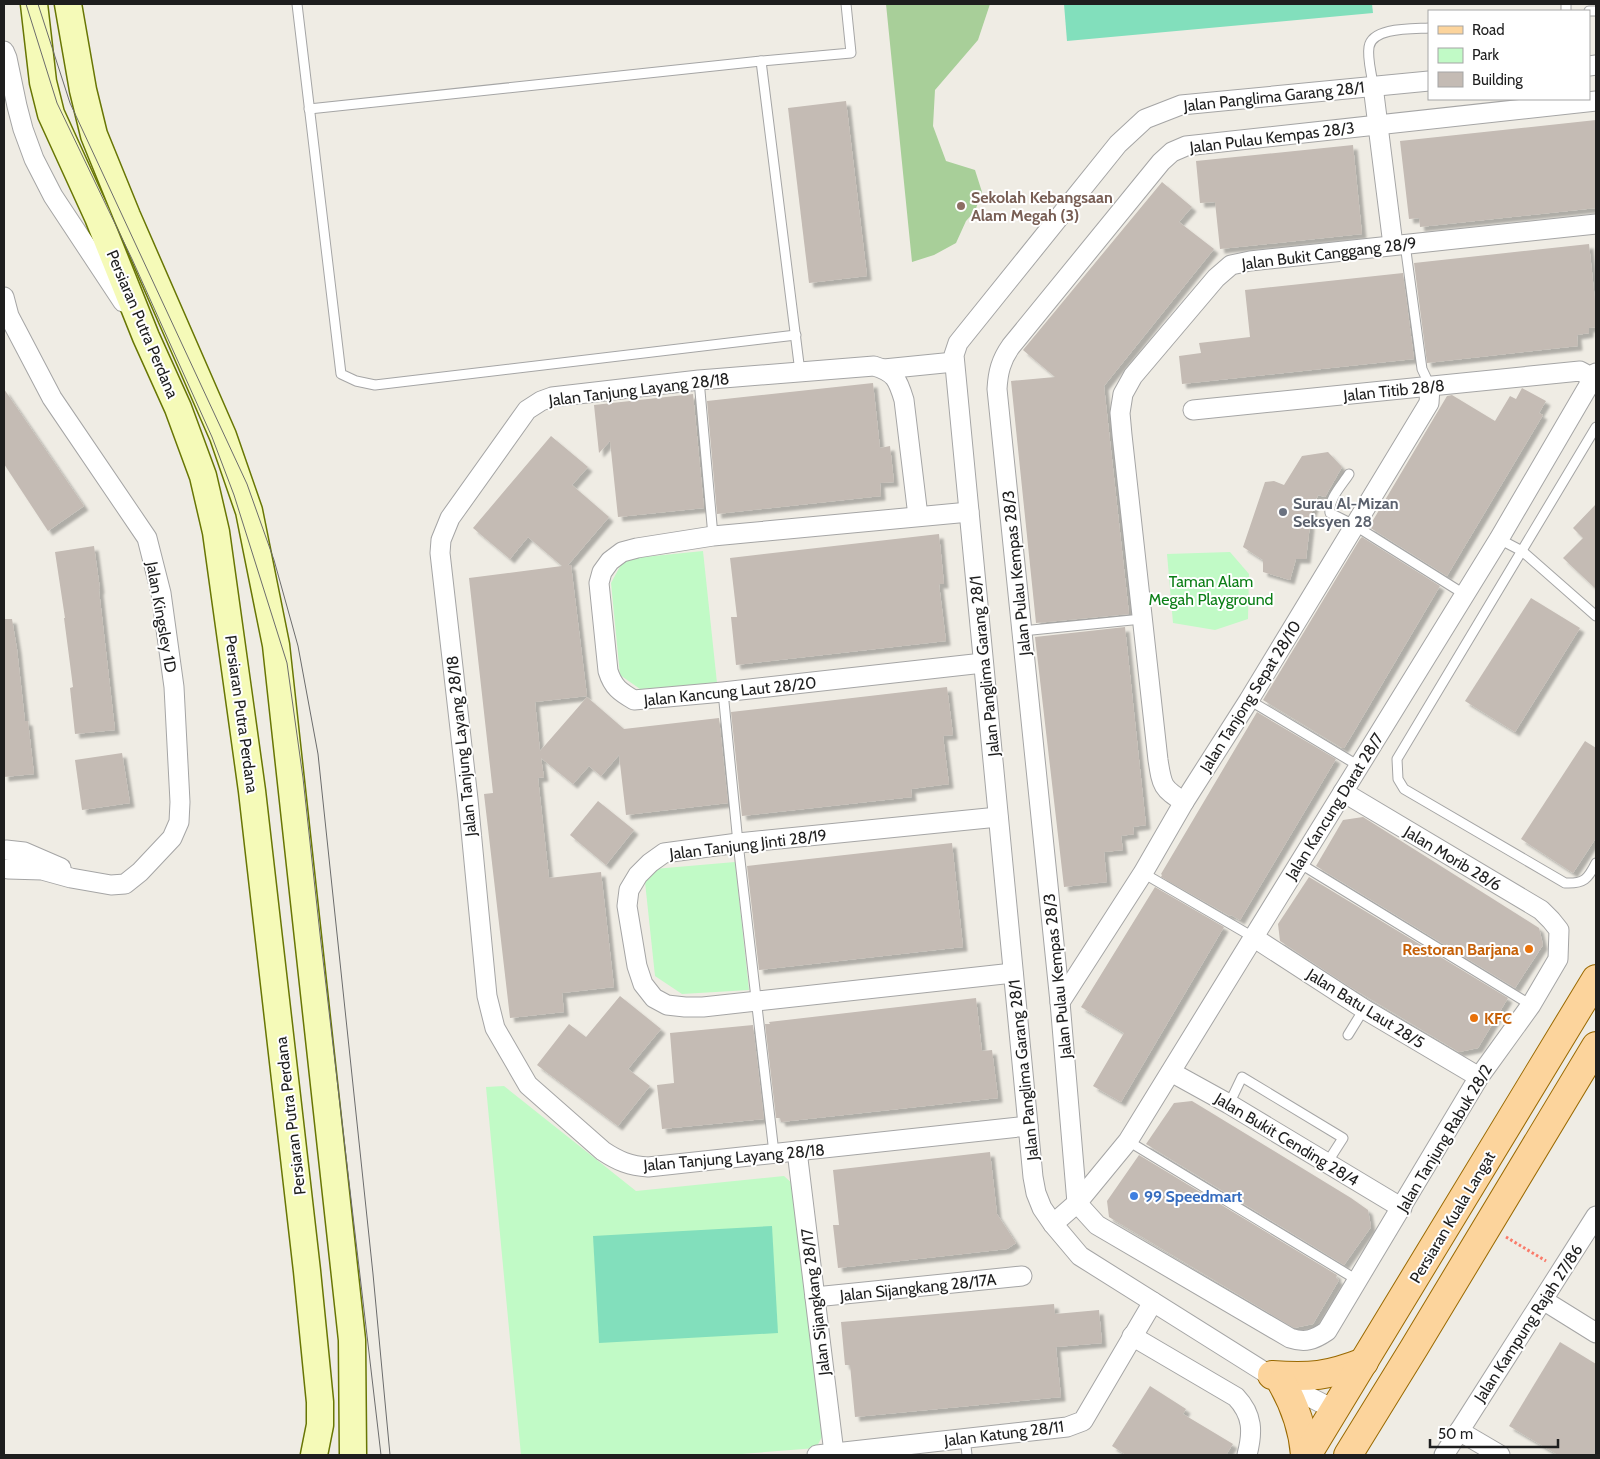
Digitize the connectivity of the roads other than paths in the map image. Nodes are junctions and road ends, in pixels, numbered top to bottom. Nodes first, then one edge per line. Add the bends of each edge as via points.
1 (34, 4) edge
2 (68, 4) edge
3 (297, 4) edge
4 (846, 4) edge
5 (1428, 28) edge
6 (4, 51) edge
7 (761, 61) junction
8 (1428, 81) edge
9 (1373, 86) junction
10 (1596, 101) edge
11 (309, 109) junction
12 (1378, 125) junction
13 (1596, 224) edge
14 (1399, 245) junction
15 (4, 297) edge
16 (796, 335) junction
17 (146, 337) junction
18 (954, 362) junction
19 (884, 369) junction
20 (800, 372) junction
21 (1595, 376) edge
22 (699, 380) junction
23 (1430, 386) junction
24 (1193, 410) dead end
25 (1596, 427) edge
26 (1349, 474) dead end
27 (969, 512) junction
28 (918, 516) junction
29 (1354, 525) junction
30 (713, 536) junction
31 (1499, 539) junction
32 (1522, 551) junction
33 (1464, 594) junction
34 (1596, 616) edge
35 (1142, 619) junction
36 (1022, 631) junction
37 (983, 663) junction
38 (723, 692) junction
39 (1249, 700) junction
40 (1359, 766) junction
41 (1343, 792) junction
42 (1184, 802) junction
43 (998, 817) junction
44 (738, 843) junction
45 (5, 860) edge
46 (1299, 863) junction
47 (1596, 863) edge
48 (1143, 873) junction
49 (1558, 930) joint
50 (1254, 938) junction
51 (1013, 973) junction
52 (1596, 979) edge
53 (757, 1001) junction
54 (1060, 1002) junction
55 (1531, 1005) junction
56 (1364, 1009) junction
57 (1348, 1036) dead end
58 (1596, 1046) edge
59 (1171, 1072) junction
60 (1479, 1077) junction
61 (1229, 1104) junction
62 (1028, 1126) junction
63 (1128, 1141) junction
64 (797, 1151) junction
65 (774, 1153) junction
66 (1327, 1163) junction
67 (1077, 1202) junction
68 (1402, 1208) junction
69 (1596, 1216) edge
70 (1053, 1224) junction
71 (1022, 1276) dead end
72 (1357, 1280) junction
73 (815, 1297) junction
74 (1543, 1300) junction
75 (1153, 1302) junction
76 (1596, 1333) edge
77 (1132, 1336) junction
78 (1414, 1348) junction
79 (1364, 1362) junction
80 (1277, 1379) junction
81 (1336, 1410) junction
82 (1459, 1431) junction
83 (966, 1447) edge
84 (825, 1454) edge
85 (314, 1455) edge
86 (353, 1455) edge
87 (1247, 1455) edge
88 (1306, 1455) edge
89 (1335, 1455) edge
90 (1348, 1455) edge
91 (1444, 1455) edge
92 (1500, 1455) edge

1 - 17 main road, Persiaran Putra Perdana via 42,82 51,114 98,217
2 - 86 main road, Persiaran Putra Perdana via 94,135 223,436 249,512 276,645 352,1340
3 - 11 lane
4 - 7 lane via 851,53
5 - 9 lane via 1379,33 1371,39
6 - 17 street via 23,129 34,158 53,196
7 - 11 lane
7 - 16 lane
8 - 9 street, Jalan Panglima Garang 28/1
9 - 12 street
9 - 18 street, Jalan Panglima Garang 28/1 via 1181,105 1145,119 1118,144 966,333 958,344
10 - 12 street, Jalan Pulau Kempas 28/3
11 - 16 lane via 341,374 375,385
12 - 14 street
12 - 36 street, Jalan Pulau Kempas 28/3 via 1201,143 1172,152 1002,358 997,389
13 - 14 street, Jalan Bukit Canggang 28/9
14 - 23 lane via 1422,369
14 - 35 street, Jalan Bukit Canggang 28/9 via 1231,265 1216,278 1133,376 1123,394 1120,413
15 - 45 street, Jalan Kingsley 1D via 9,316 52,398 147,538 161,593 174,688 180,802 179,822 172,838 125,884 111,885 84,879 24,852
16 - 20 lane
17 - 85 main road, Persiaran Putra Perdana via 197,459 218,540 253,801 308,1281 320,1402 320,1425
18 - 19 street, Jalan Tanjung Layang 28/18
18 - 27 street, Jalan Panglima Garang 28/1
19 - 20 street, Jalan Tanjung Layang 28/18 via 874,366
19 - 28 street via 899,384 904,400
20 - 22 street, Jalan Tanjung Layang 28/18
21 - 23 street, Jalan Titib 28/8 via 1580,371
21 - 31 street, Jalan Kancung Darat 28/7
22 - 30 lane
22 - 65 street, Jalan Tanjung Layang 28/18 via 552,397 527,410 450,518 441,540 441,568 487,996 495,1028 528,1085 616,1160 648,1168
23 - 24 street, Jalan Titib 28/8
23 - 29 street, Jalan Tanjong Sepat 28/10 via 1429,403
25 - 32 lane
26 - 29 lane via 1329,507 1330,513
27 - 28 street, Jalan Kancung Laut 28/20
27 - 37 street, Jalan Panglima Garang 28/1
28 - 30 street, Jalan Kancung Laut 28/20
29 - 33 lane
29 - 39 street, Jalan Tanjong Sepat 28/10
30 - 38 street, Jalan Kancung Laut 28/20 via 622,552 610,561 599,583 608,671 612,684 623,694 634,700
31 - 32 lane
31 - 33 street, Jalan Kancung Darat 28/7
32 - 34 lane
32 - 47 lane via 1397,759 1398,779 1404,789 1565,883 1578,884 1589,876
33 - 40 street, Jalan Kancung Darat 28/7
35 - 36 lane
35 - 42 street, Jalan Bukit Canggang 28/9 via 1160,778 1167,792
36 - 54 street, Jalan Pulau Kempas 28/3
37 - 38 street, Jalan Kancung Laut 28/20
37 - 43 street, Jalan Panglima Garang 28/1
38 - 44 lane
39 - 40 lane
39 - 42 street, Jalan Tanjong Sepat 28/10
40 - 41 street, Jalan Kancung Darat 28/7
41 - 46 street, Jalan Kancung Darat 28/7
41 - 49 street, Jalan Morib 28/6 via 1541,910
42 - 48 street, Jalan Tanjong Sepat 28/10
43 - 44 street, Jalan Tanjung Jinti 28/19
43 - 51 street, Jalan Panglima Garang 28/1
44 - 53 lane
44 - 53 street, Jalan Tanjung Jinti 28/19 via 664,854 650,862 630,890 628,906 637,966 643,984 654,998 667,1005 685,1007
46 - 50 street, Jalan Kancung Darat 28/7
46 - 55 lane
48 - 50 lane
48 - 54 street, Jalan Tanjong Sepat 28/10
49 - 55 street, Jalan Tanjung Rabuk 28/2 via 1558,959
50 - 56 street, Jalan Batu Laut 28/5
50 - 59 street, Jalan Kancung Darat 28/7
51 - 53 street, Jalan Tanjung Jinti 28/19
51 - 62 street, Jalan Panglima Garang 28/1
52 - 79 main road, Persiaran Kuala Langat
53 - 65 lane
54 - 67 street, Jalan Pulau Kempas 28/3
55 - 60 street, Jalan Tanjung Rabuk 28/2
56 - 57 lane
56 - 60 street, Jalan Batu Laut 28/5
58 - 78 main road
59 - 61 street, Jalan Bukit Cending 28/4
59 - 63 street, Jalan Kancung Darat 28/7
60 - 68 street, Jalan Tanjung Rabuk 28/2
61 - 66 street, Jalan Bukit Cending 28/4
61 - 66 lane via 1242,1077 1343,1138
62 - 64 street, Jalan Tanjung Layang 28/18
62 - 70 street, Jalan Panglima Garang 28/1 via 1036,1193
63 - 67 street, Jalan Kancung Darat 28/7
63 - 72 lane
64 - 65 street, Jalan Tanjung Layang 28/18
64 - 73 street, Jalan Sijangkang 28/17
66 - 68 street, Jalan Bukit Cending 28/4
67 - 70 street, Jalan Kancung Darat 28/7
67 - 72 street, Jalan Tanjung Rabuk 28/2 via 1096,1225 1301,1342 1327,1331
68 - 72 street, Jalan Tanjung Rabuk 28/2
69 - 74 street, Jalan Kampung Rajah 27/86
70 - 75 street, Jalan Panglima Garang 28/1 via 1080,1256
71 - 73 street, Jalan Sijangkang 28/17A
73 - 84 street, Jalan Sijangkang 28/17
74 - 76 street
74 - 82 street, Jalan Kampung Rajah 27/86
75 - 77 street, Jalan Katung 28/11
75 - 80 street, Jalan Panglima Garang 28/1
77 - 83 street, Jalan Katung 28/11 via 1083,1421
77 - 87 street via 1236,1398 1246,1408 1250,1420
78 - 81 main road via 1393,1366 1363,1406 1345,1412
78 - 90 main road
79 - 80 main road via 1326,1375
79 - 81 main road, Persiaran Kuala Langat
80 - 81 street, Jalan Panglima Garang 28/1
80 - 88 main road via 1297,1415
81 - 88 main road, Persiaran Kuala Langat
81 - 89 main road via 1340,1421
82 - 91 street, Jalan Kampung Rajah 27/86
82 - 92 street
83 - 84 street, Jalan Katung 28/11

